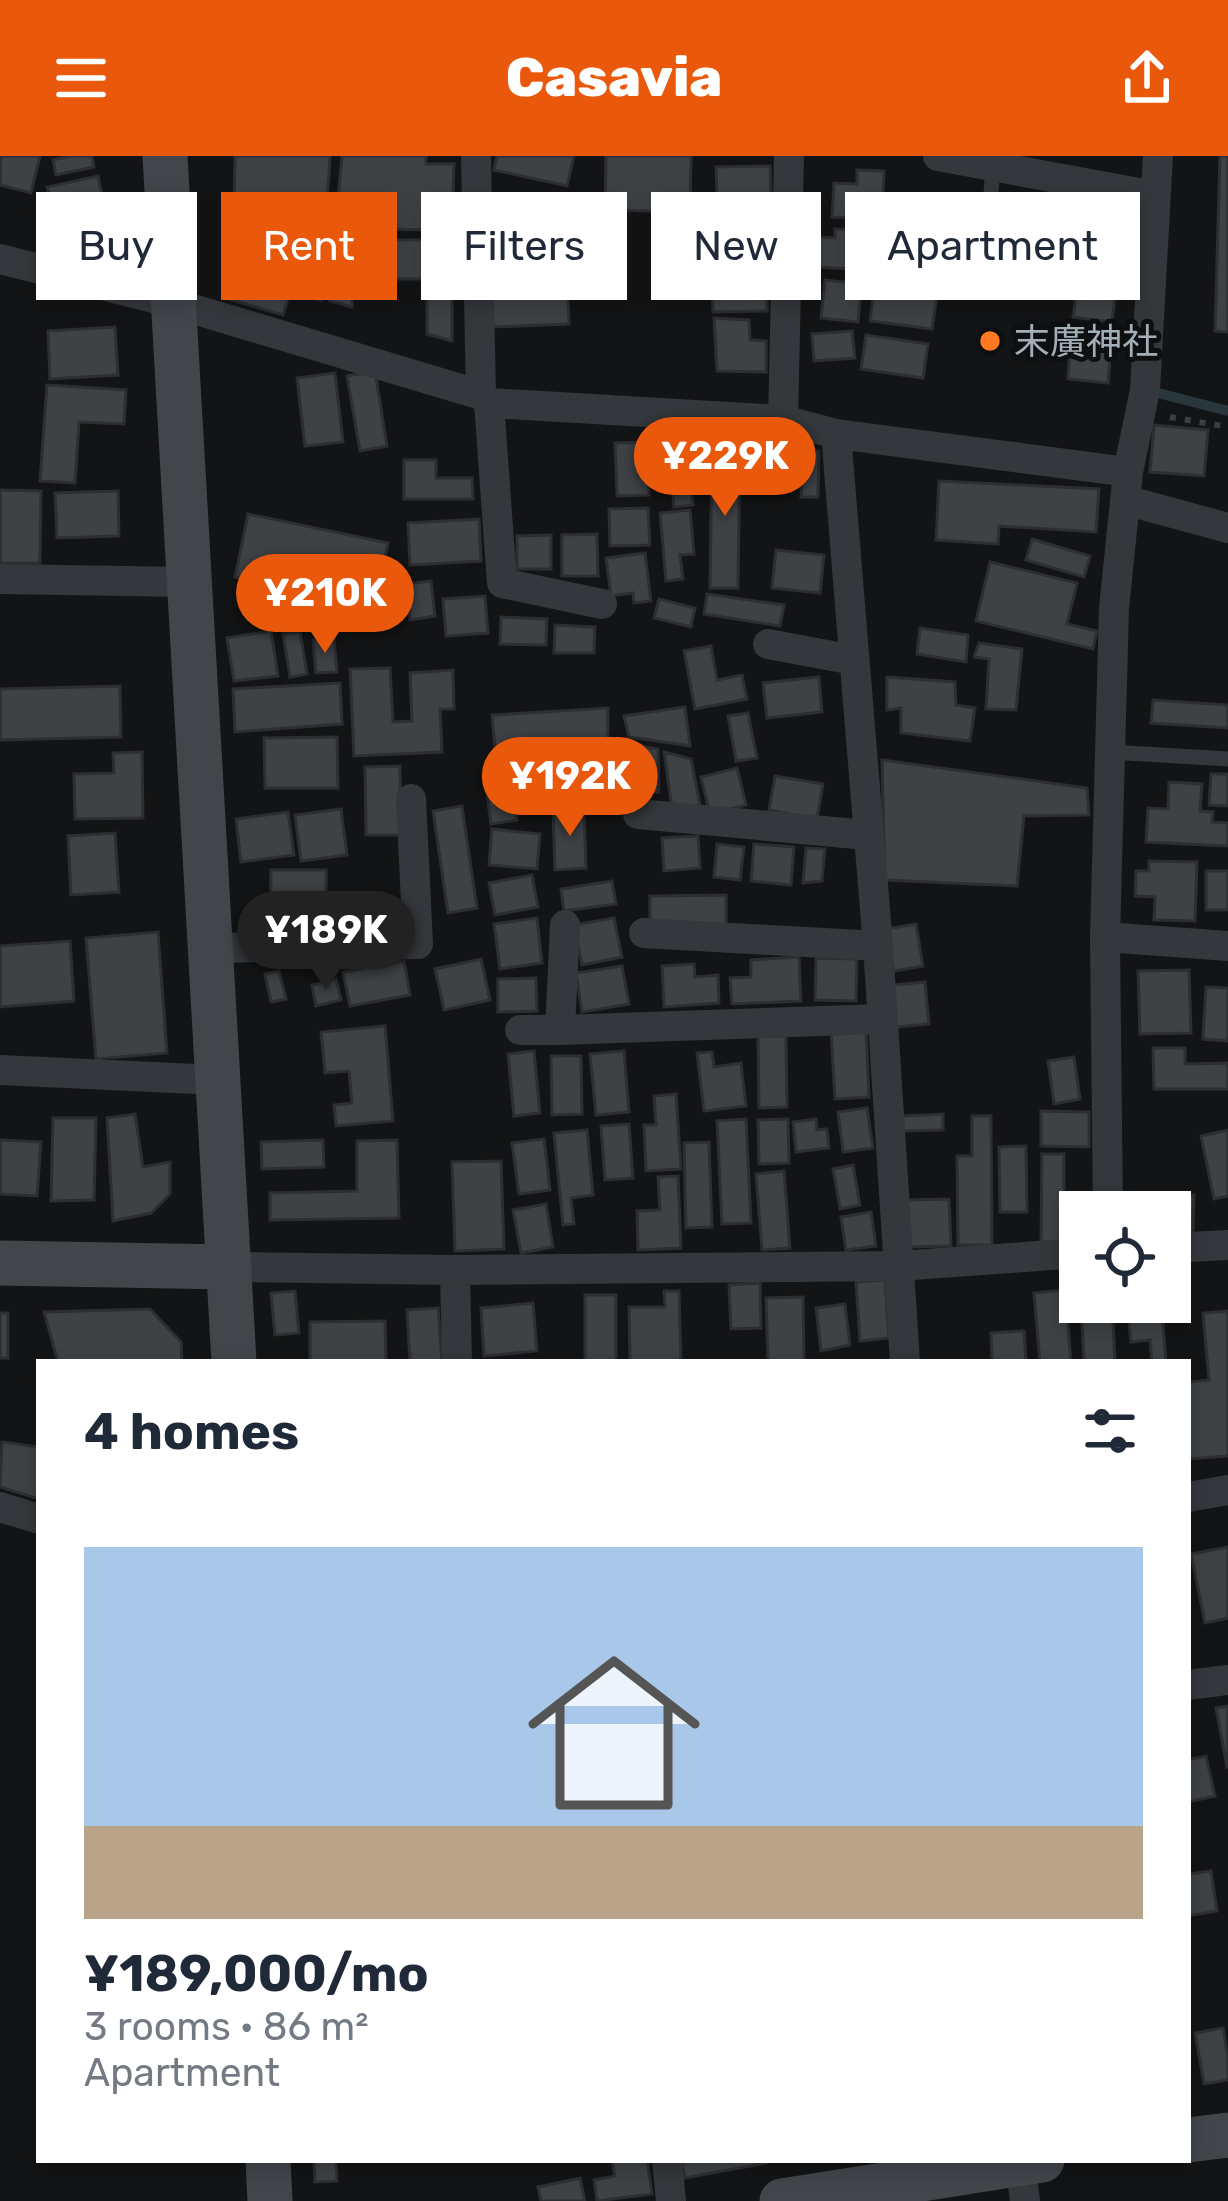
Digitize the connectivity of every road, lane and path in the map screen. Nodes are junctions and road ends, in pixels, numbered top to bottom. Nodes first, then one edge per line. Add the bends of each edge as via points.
1 (165, 156) edge
2 (476, 156) edge
3 (789, 156) edge
4 (938, 156) edge
5 (1158, 156) edge
6 (993, 166) junction
7 (991, 192) edge
8 (1155, 196) junction
9 (0, 259) edge
10 (173, 303) junction
11 (485, 399) junction
12 (1142, 412) junction
13 (783, 419) junction
14 (1228, 427) edge
15 (836, 434) junction
16 (1126, 486) junction
17 (1228, 527) edge
18 (0, 579) edge
19 (189, 582) junction
20 (602, 604) dead end
21 (768, 644) dead end
22 (854, 660) junction
23 (1110, 752) junction
24 (1228, 759) edge
25 (411, 799) dead end
26 (638, 814) dead end
27 (868, 835) junction
28 (565, 926) dead end
29 (644, 933) dead end
30 (1106, 937) junction
31 (878, 946) junction
32 (1228, 946) edge
33 (211, 948) junction
34 (882, 1019) junction
35 (520, 1030) dead end
36 (560, 1030) junction
37 (0, 1070) edge
38 (218, 1080) junction
39 (1108, 1191) edge
40 (1228, 1245) edge
41 (1191, 1247) edge
42 (1059, 1255) edge
43 (0, 1263) edge
44 (899, 1266) junction
45 (230, 1268) junction
46 (455, 1270) junction
47 (234, 1359) edge
48 (457, 1359) edge
49 (905, 1359) edge
50 (1228, 1490) edge
51 (1191, 1496) edge
52 (0, 1507) edge
53 (36, 1518) edge
54 (1228, 1680) edge
55 (1191, 1685) edge
56 (1228, 2135) edge
57 (1191, 2140) edge
58 (268, 2163) edge
59 (667, 2163) edge
60 (1027, 2171) edge
61 (270, 2201) edge
62 (671, 2201) edge
63 (782, 2201) edge

1 - 10 street
2 - 11 street
3 - 13 street
4 - 6 street
5 - 8 street
6 - 7 lane
6 - 8 street
8 - 12 street
9 - 10 street
10 - 11 street
10 - 19 street
11 - 13 street
11 - 20 street via 502,583
12 - 14 path
12 - 16 street
13 - 15 street
15 - 16 street
15 - 22 street
16 - 17 street
16 - 23 street
18 - 19 street
19 - 33 street
21 - 22 street
22 - 27 street
23 - 24 lane
23 - 30 street
25 - 33 street via 418,944
26 - 27 street
27 - 31 street
28 - 36 street
29 - 31 street
30 - 32 street
30 - 39 street
31 - 34 street
33 - 38 street
34 - 36 street
34 - 44 street
35 - 36 street
37 - 38 street
38 - 45 street
40 - 41 street
42 - 44 street
43 - 45 street
44 - 46 street
44 - 49 street
45 - 46 street
45 - 47 street
46 - 48 street
50 - 51 street
52 - 53 street
54 - 55 street
56 - 57 street
58 - 61 street
59 - 62 street
60 - 63 street

